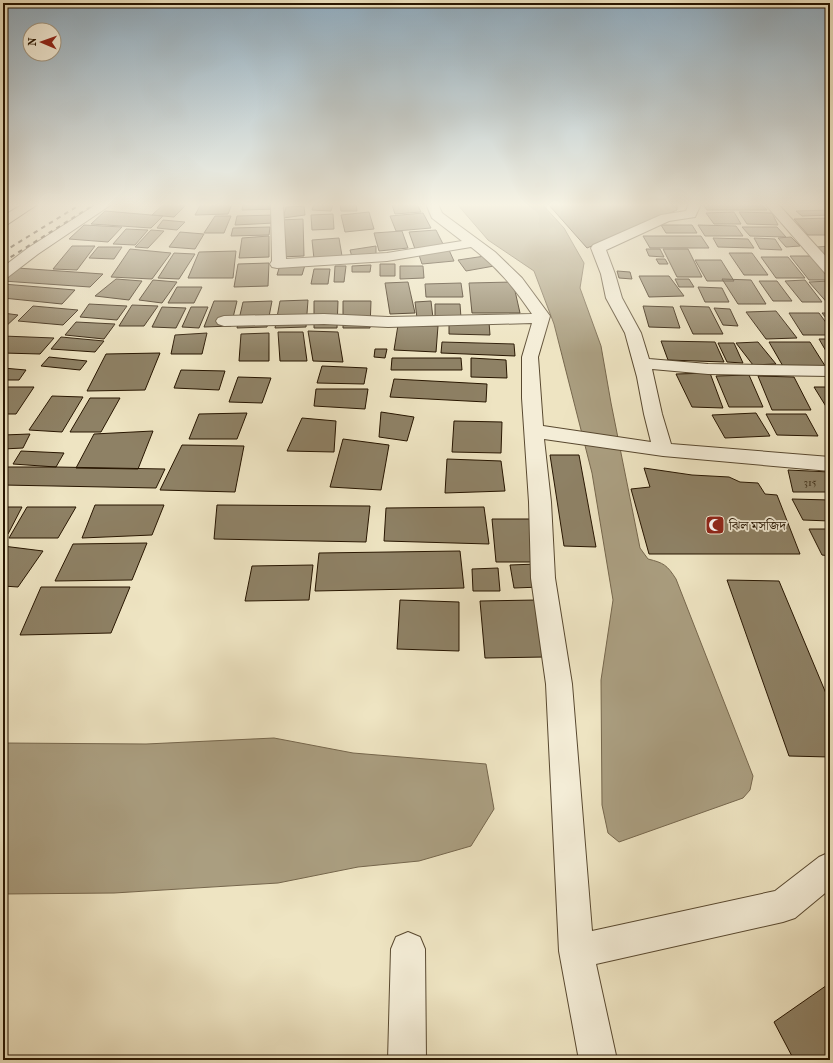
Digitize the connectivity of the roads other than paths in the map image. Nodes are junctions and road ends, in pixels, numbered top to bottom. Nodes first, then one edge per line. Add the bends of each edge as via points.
1 (30, 254) edge
2 (279, 254) edge
3 (405, 254) edge
4 (488, 254) edge
5 (600, 254) edge
6 (815, 254) edge
7 (830, 270) edge
8 (3, 274) edge
9 (542, 318) junction
10 (224, 321) dead end
11 (642, 363) junction
12 (830, 371) edge
13 (535, 431) junction
14 (662, 450) junction
15 (830, 464) edge
16 (830, 868) edge
17 (408, 949) dead end
18 (576, 951) junction
19 (407, 1060) edge
20 (598, 1060) edge

1 - 8 street
2 - 3 street via 277,264
4 - 9 street via 517,281
5 - 11 street via 614,298 633,333
6 - 7 street
9 - 10 street via 388,322 324,319
9 - 13 street via 530,357
11 - 12 street via 708,369
11 - 14 street
13 - 14 street
13 - 18 street via 544,578 559,684
14 - 15 street
16 - 18 street via 783,906
17 - 19 street
18 - 20 street

